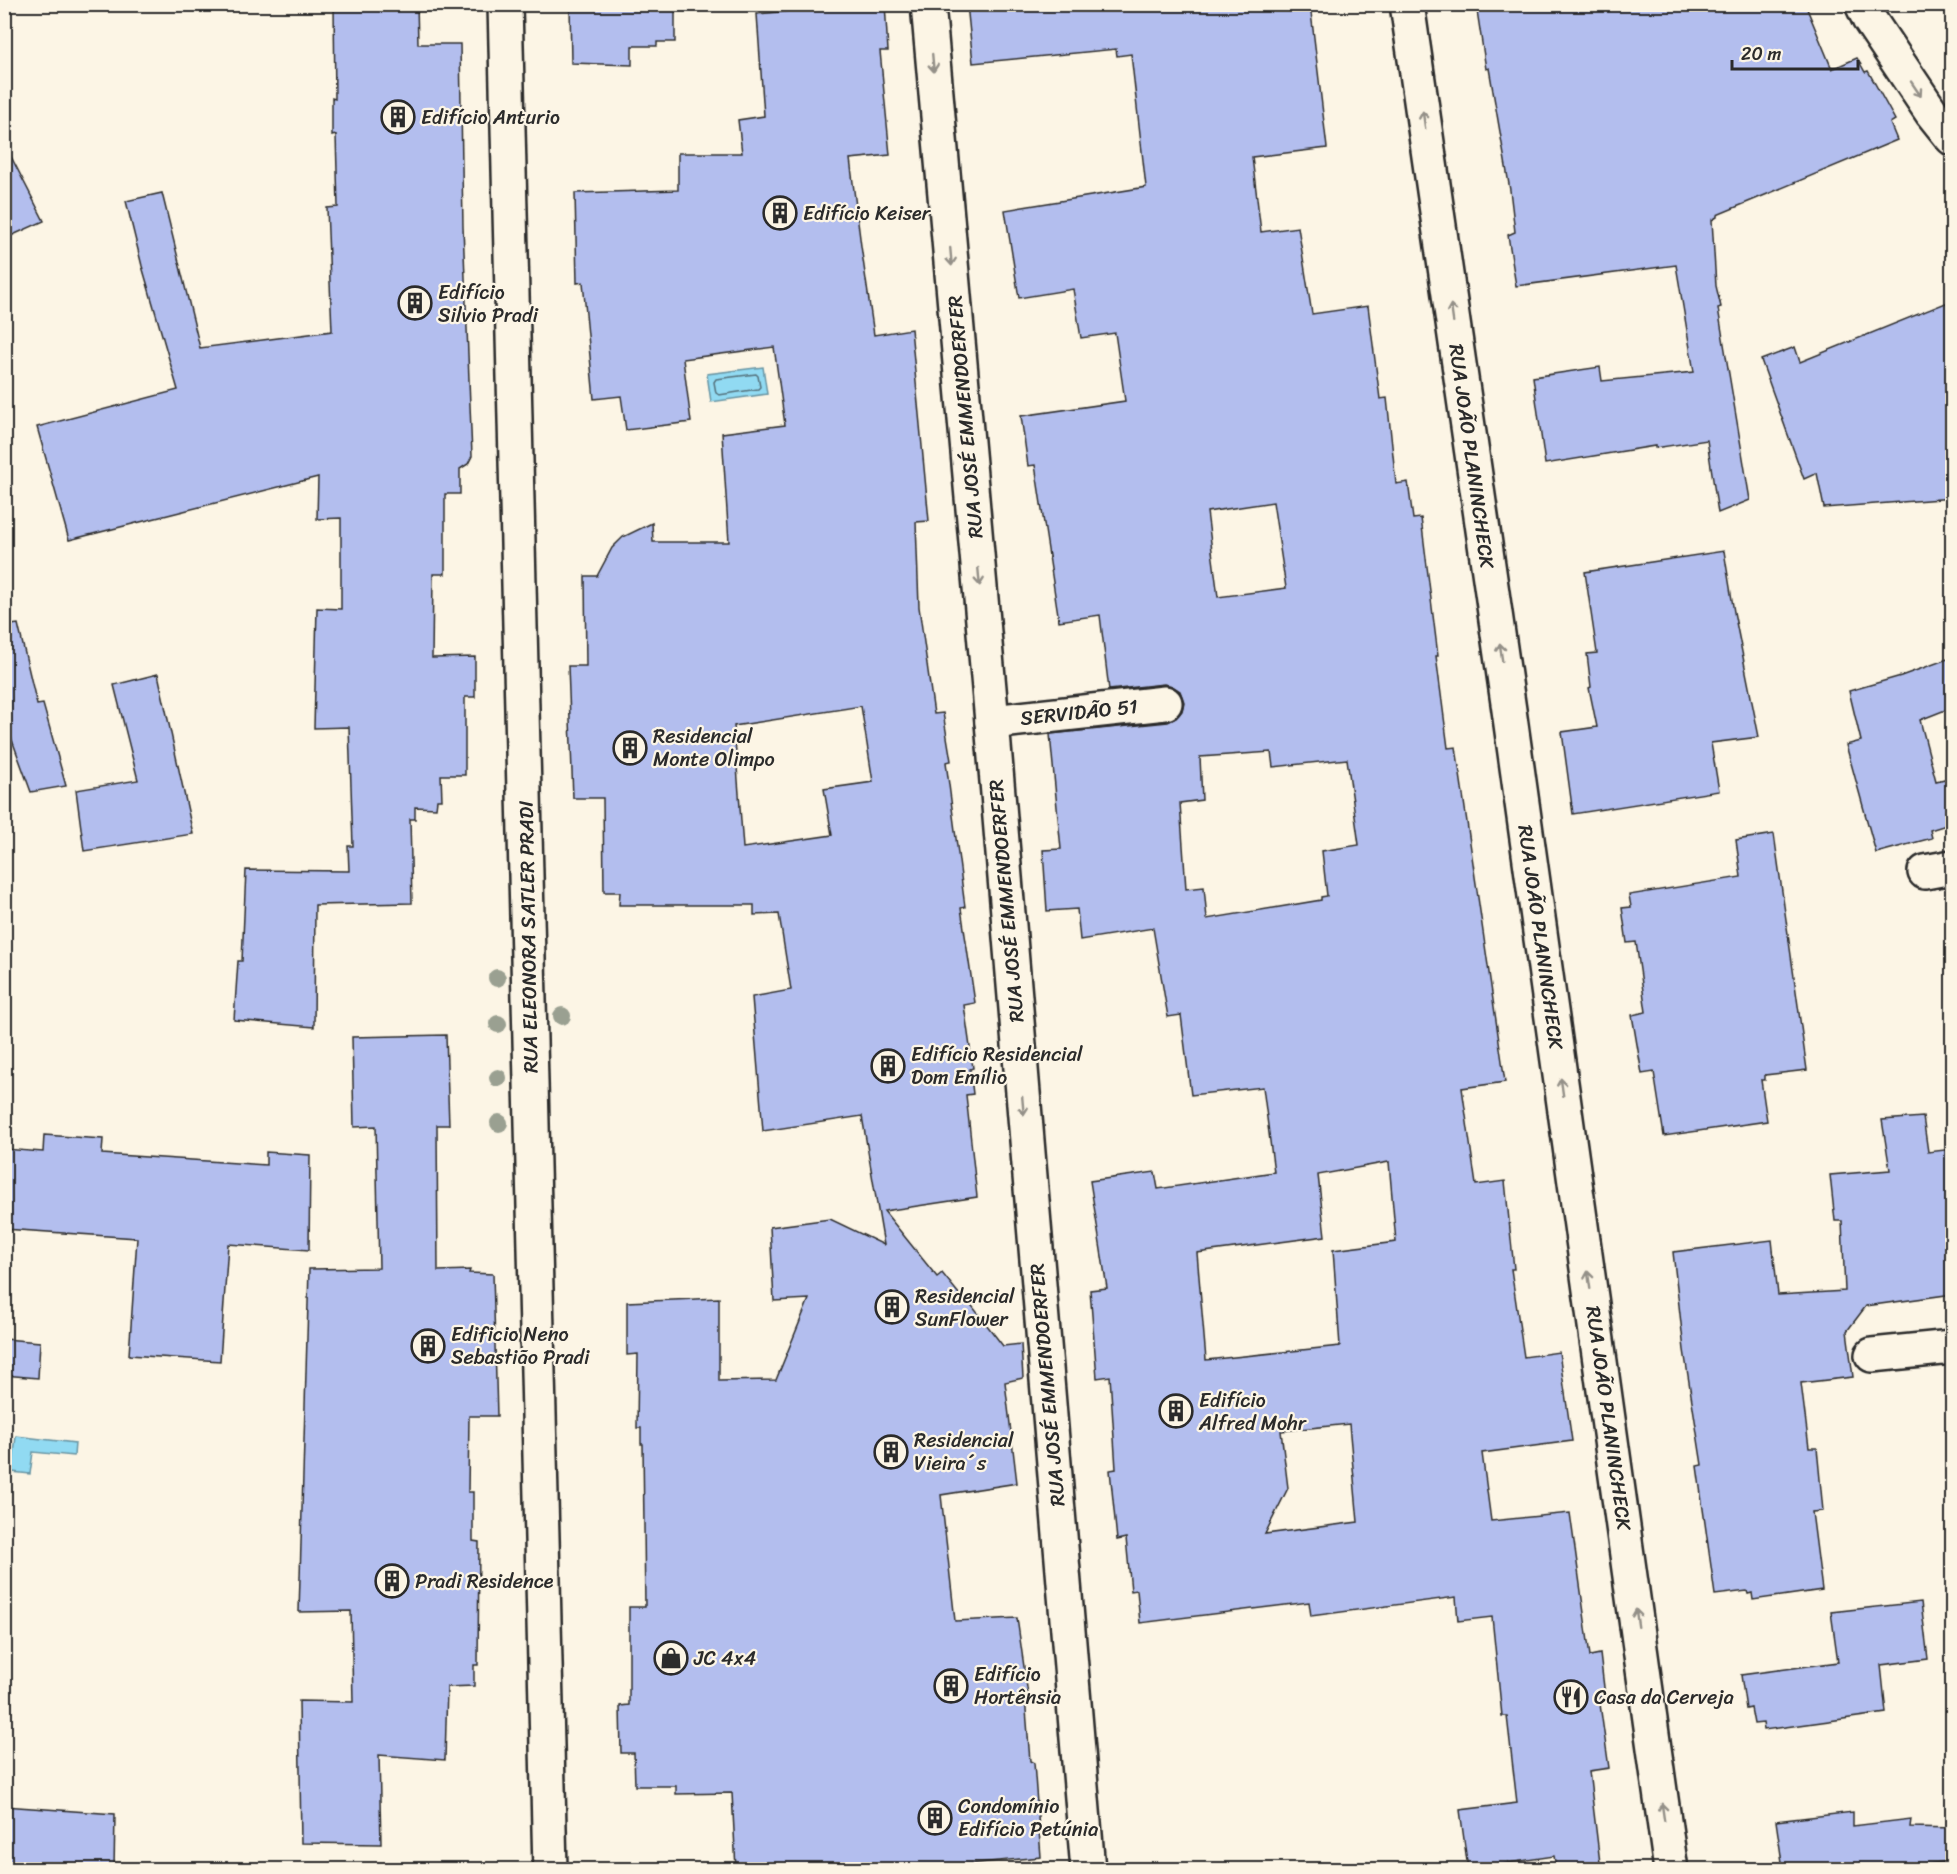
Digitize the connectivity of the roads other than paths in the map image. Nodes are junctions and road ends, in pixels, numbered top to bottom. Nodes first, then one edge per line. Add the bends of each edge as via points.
1 (505, 4) edge
2 (928, 4) edge
3 (1407, 4) edge
4 (1862, 4) edge
5 (1953, 138) edge
6 (1166, 703) dead end
7 (992, 722) junction
8 (1953, 1347) edge
9 (1872, 1355) dead end
10 (550, 1869) edge
11 (1088, 1869) edge
12 (1671, 1869) edge

1 - 10 street, RUA ELEONORA SATLER PRADI
2 -> 7 street, RUA JOSÉ EMMENDOERFER
12 -> 3 street, RUA JOÃO PLANINCHECK
4 -> 5 street
6 - 7 street, SERVIDÃO 51
7 -> 11 street, RUA JOSÉ EMMENDOERFER
8 - 9 street

